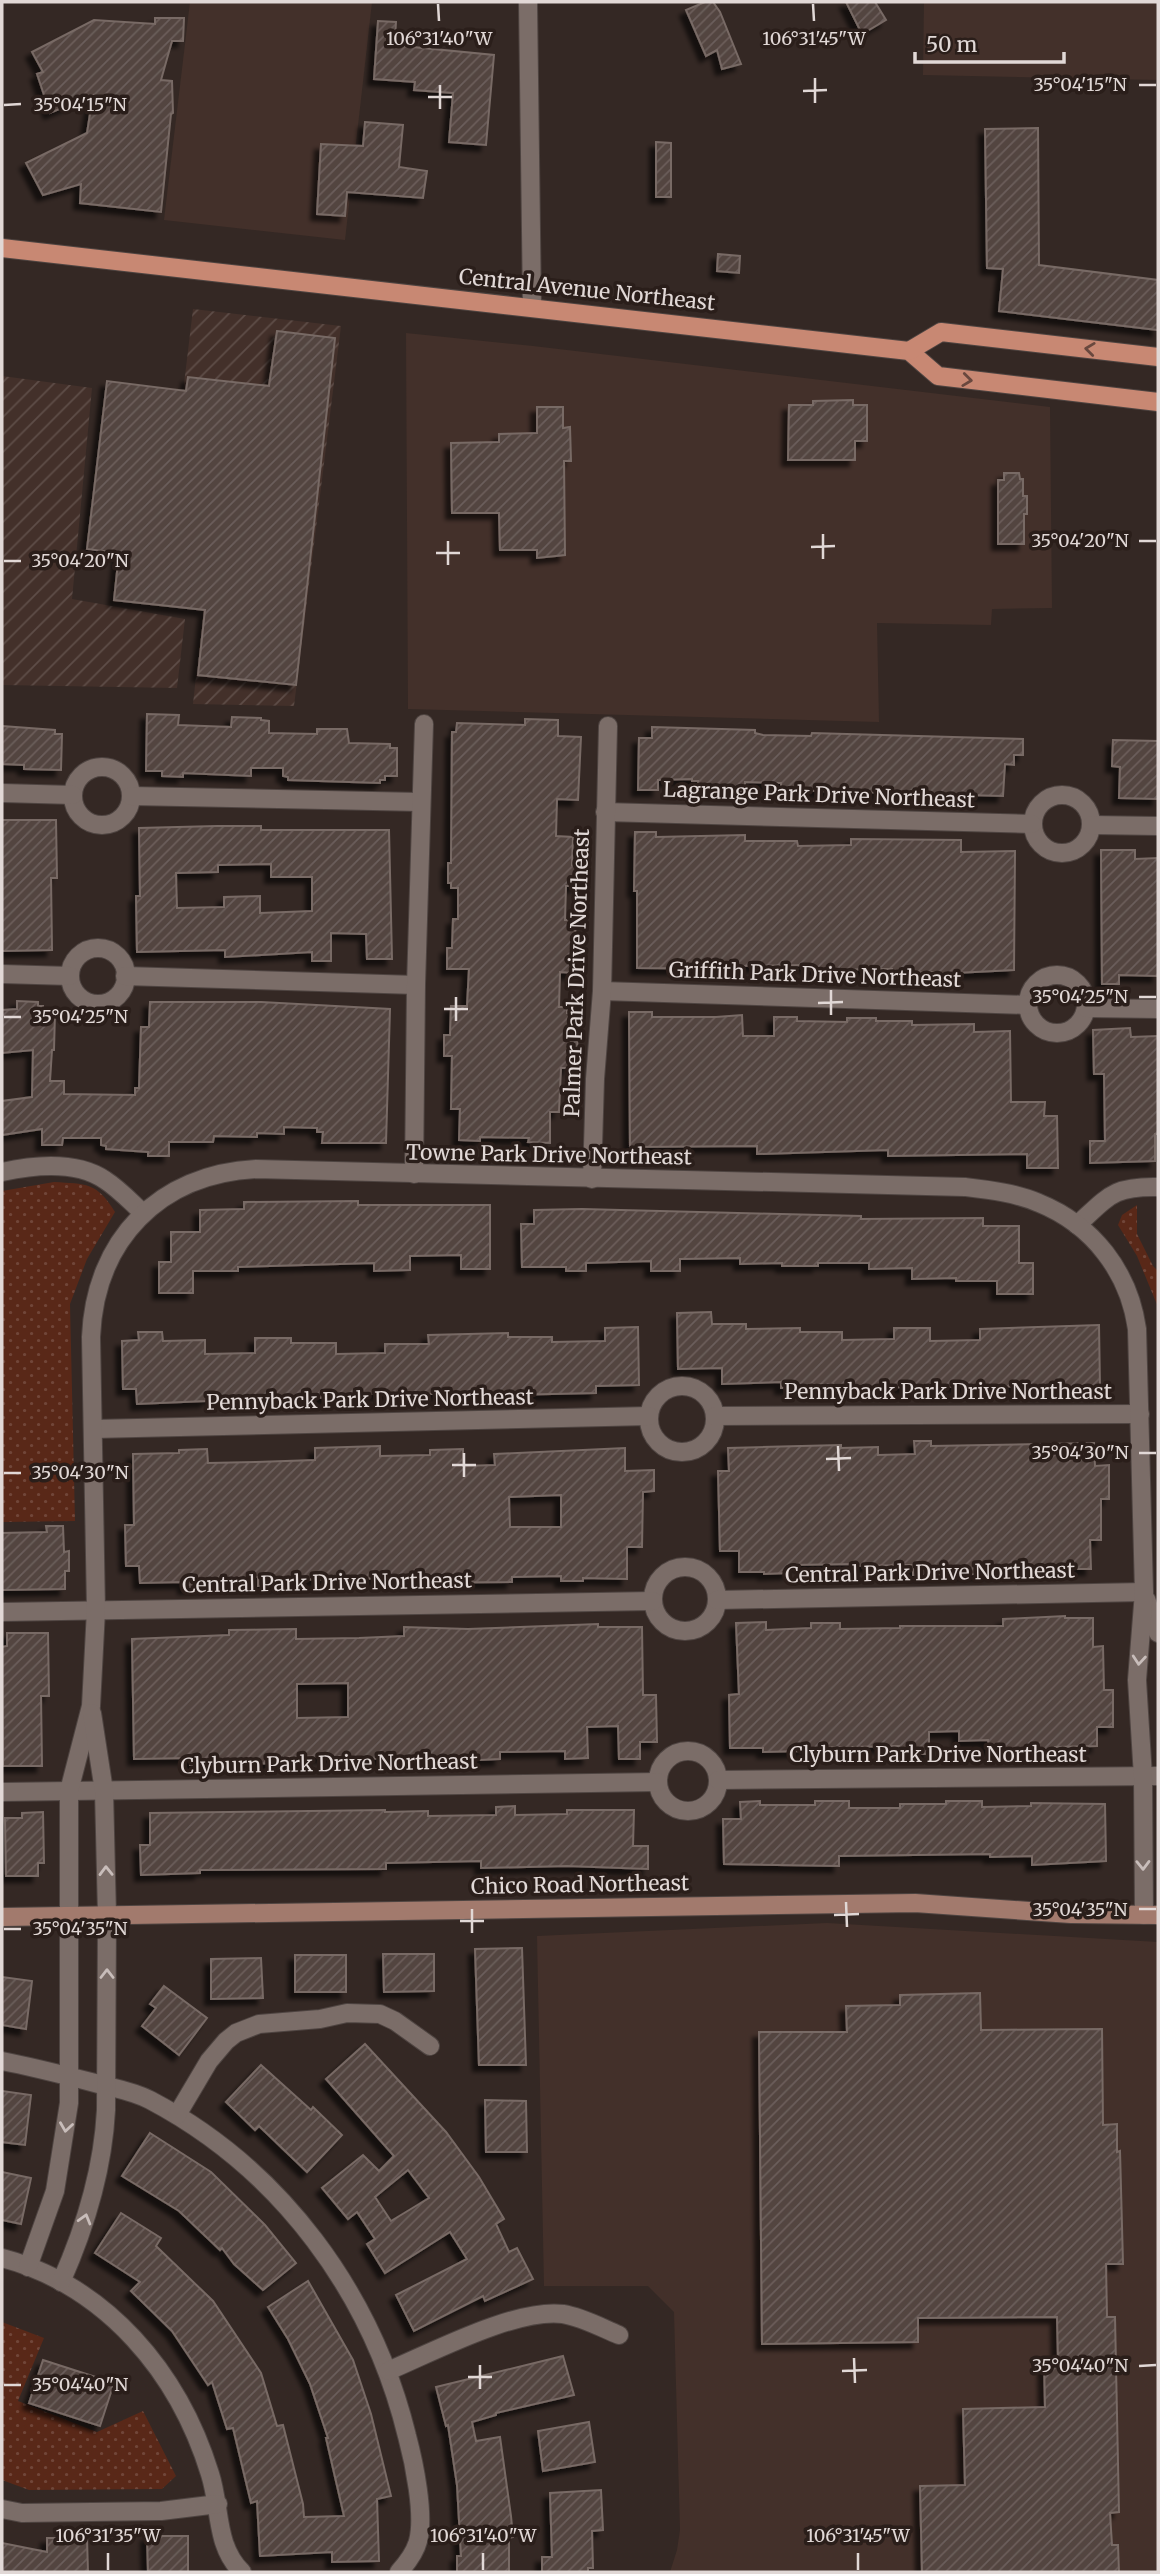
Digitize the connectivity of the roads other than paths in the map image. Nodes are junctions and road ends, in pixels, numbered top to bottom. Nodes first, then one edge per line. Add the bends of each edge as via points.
1 (528, 2) edge
2 (2, 248) edge
3 (533, 307) junction
4 (909, 351) junction
5 (1158, 357) edge
6 (1158, 402) edge
7 (424, 724) dead end
8 (608, 726) dead end
9 (2, 793) edge
10 (73, 795) junction
11 (131, 796) junction
12 (421, 802) junction
13 (605, 812) junction
14 (1032, 824) junction
15 (1092, 825) junction
16 (1158, 826) edge
17 (2, 974) edge
18 (70, 976) junction
19 (125, 976) junction
20 (416, 985) junction
21 (602, 991) junction
22 (1028, 1005) junction
23 (1086, 1008) junction
24 (1158, 1009) edge
25 (2, 1172) edge
26 (414, 1174) junction
27 (592, 1179) junction
28 (1158, 1188) edge
29 (143, 1213) junction
30 (1077, 1225) junction
31 (1140, 1414) junction
32 (649, 1416) junction
33 (715, 1416) junction
34 (93, 1429) junction
35 (1144, 1592) junction
36 (717, 1600) junction
37 (653, 1601) junction
38 (96, 1610) junction
39 (2, 1612) edge
40 (1158, 1633) edge
41 (91, 1706) junction
42 (1151, 1777) edge
43 (718, 1780) junction
44 (658, 1782) junction
45 (69, 1791) junction
46 (104, 1791) junction
47 (2, 1792) edge
48 (107, 1915) junction
49 (1151, 1915) edge
50 (70, 1916) junction
51 (2, 1917) edge
52 (430, 2046) dead end
53 (2, 2061) edge
54 (70, 2076) junction
55 (107, 2086) junction
56 (177, 2115) junction
57 (2, 2258) edge
58 (27, 2267) junction
59 (61, 2282) junction
60 (620, 2335) dead end
61 (388, 2371) junction
62 (218, 2504) junction
63 (2, 2509) edge
64 (242, 2572) edge
65 (399, 2572) edge

1 - 3 street
2 - 3 main road, Central Avenue Northeast
3 - 4 main road, Central Avenue Northeast
5 -> 4 main road via 941,332
4 -> 6 main road via 938,376
7 - 12 street
8 - 13 street, Palmer Park Drive Northeast
9 - 10 street
10 - 11 street via 80,777 97,767 116,771
10 - 11 street via 78,813 101,825 125,813
11 - 12 street
12 - 20 street
13 - 14 street, Lagrange Park Drive Northeast
13 - 21 street, Palmer Park Drive Northeast
14 - 15 street via 1040,843 1057,853 1077,850
14 - 15 street via 1045,800 1062,794 1080,800
15 - 16 street
17 - 18 street
18 - 19 street via 79,996 96,1003 113,999
18 - 19 street via 80,954 98,948 121,960
19 - 20 street
20 - 26 street
21 - 22 street, Griffith Park Drive Northeast
21 - 27 street, Palmer Park Drive Northeast
22 - 23 street via 1034,1022 1059,1033 1077,1025
22 - 23 street via 1039,981 1057,975 1066,976 1082,989
23 - 24 street
25 - 29 street via 50,1166 91,1172
26 - 27 street, Towne Park Drive Northeast
26 - 29 street, Towne Park Drive Northeast via 238,1170 187,1185 163,1196
27 - 30 street, Towne Park Drive Northeast via 965,1187 1040,1203
28 - 30 street via 1124,1188
29 - 34 street, Towne Park Drive Northeast via 117,1248 96,1294 91,1337
30 - 31 street, Towne Park Drive Northeast via 1103,1249 1130,1296 1137,1329
31 - 33 street, Pennyback Park Drive Northeast
31 - 35 street, Towne Park Drive Northeast
32 - 33 street via 666,1390 687,1386 706,1396
32 - 33 street via 658,1442 683,1452 694,1451 710,1437
32 - 34 street, Pennyback Park Drive Northeast
34 - 38 street, Towne Park Drive Northeast
35 - 36 street, Central Park Drive Northeast
35 - 40 street, Towne Park Drive Northeast
35 -> 42 street, Towne Park Drive Northeast via 1137,1680
36 - 37 street via 707,1622 685,1631 663,1623
36 - 37 street via 706,1575 679,1568 663,1576
37 - 38 street, Central Park Drive Northeast
38 - 39 street, Central Park Drive Northeast
38 - 41 street, Towne Park Drive Northeast
41 - 45 street, Towne Park Drive Northeast
41 - 46 street, Towne Park Drive Northeast
42 - 43 street, Clyburn Park Drive Northeast
42 -> 49 street, Towne Park Drive Northeast
43 - 44 street via 705,1756 688,1751 666,1760
43 - 44 street via 710,1801 689,1811 667,1803
44 - 46 street, Clyburn Park Drive Northeast
45 - 46 street, Clyburn Park Drive Northeast
45 - 47 street, Clyburn Park Drive Northeast
45 - 50 street, Towne Park Drive Northeast
48 -> 46 street, Towne Park Drive Northeast
48 - 49 street, Chico Road Northeast via 915,1903
48 - 50 street, Chico Road Northeast
55 -> 48 street, Towne Park Drive Northeast
50 - 51 street, Chico Road Northeast
50 - 54 street, Towne Park Drive Northeast
52 - 56 street via 380,2014 347,2013 259,2024 236,2033 216,2052
53 - 54 street
54 - 55 street
54 -> 58 street, Towne Park Drive Northeast via 55,2192
55 - 56 street via 149,2099
59 -> 55 street, Towne Park Drive Northeast via 78,2245 97,2178 105,2140
56 - 61 street via 276,2194 314,2237 344,2281
57 - 58 street
58 - 59 street
59 - 62 street via 116,2319 162,2372 197,2437
60 - 61 street via 565,2315 538,2314 509,2321
61 - 65 street via 411,2452 419,2514 419,2540
62 - 63 street via 148,2512 22,2513
62 - 64 street via 222,2542

